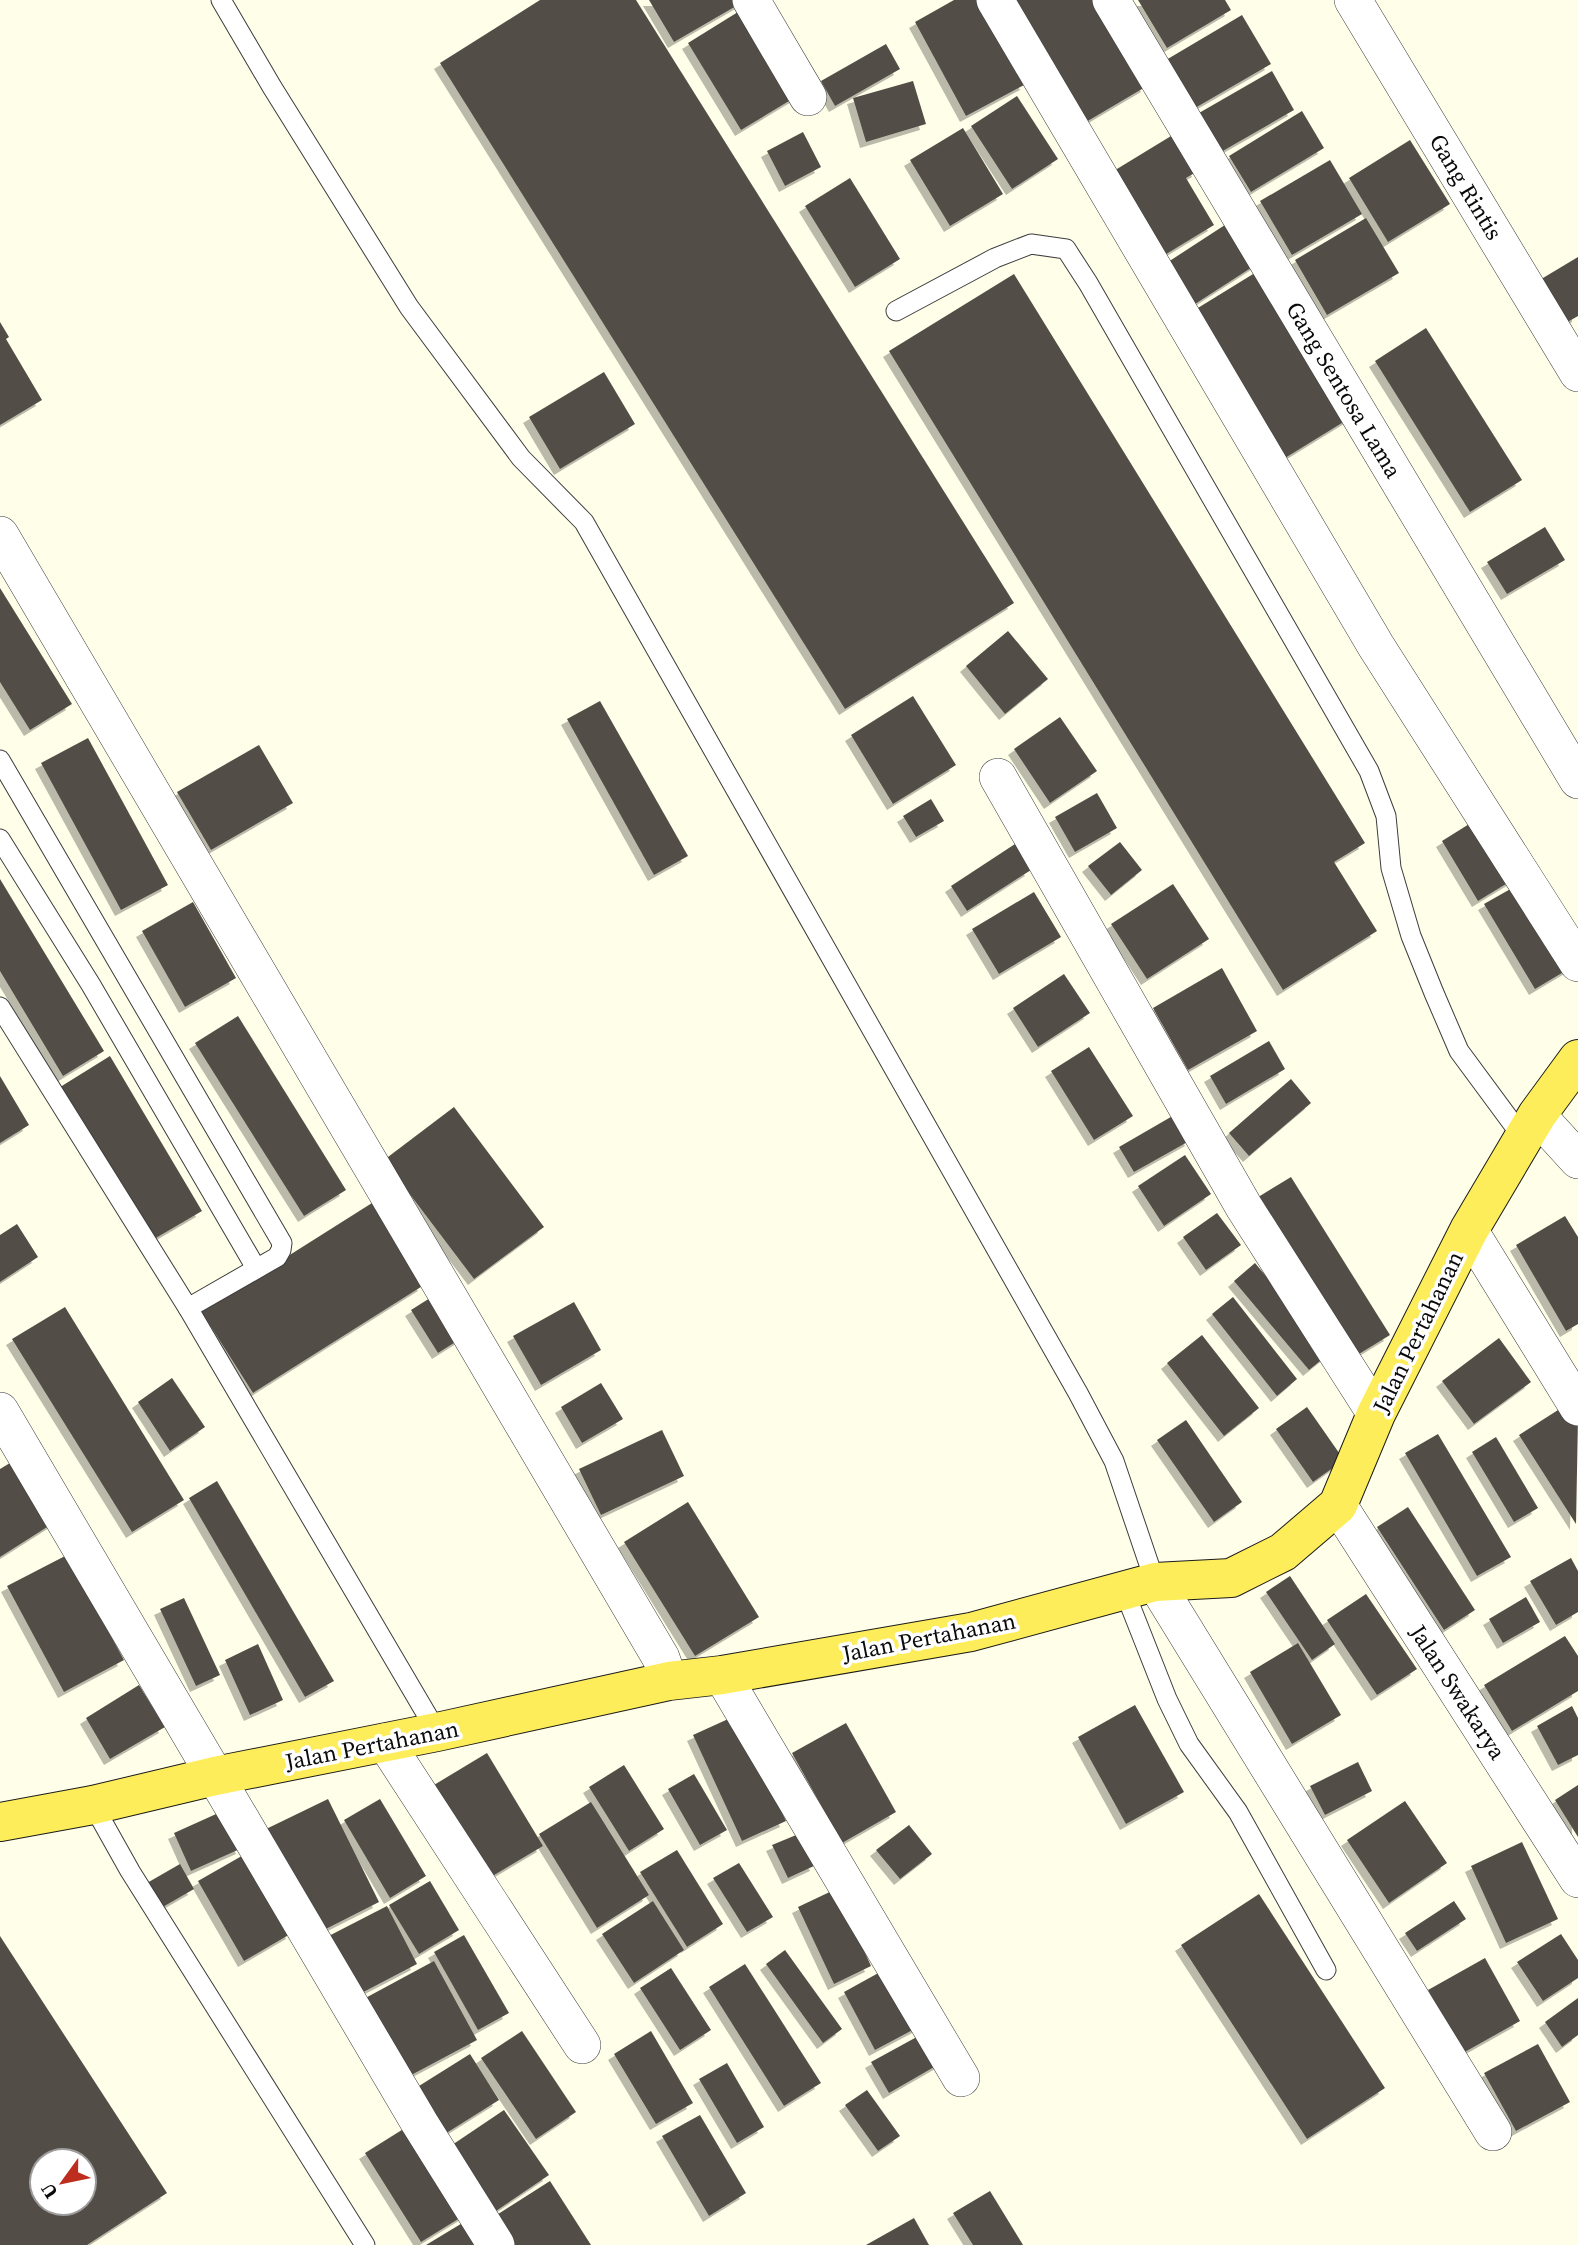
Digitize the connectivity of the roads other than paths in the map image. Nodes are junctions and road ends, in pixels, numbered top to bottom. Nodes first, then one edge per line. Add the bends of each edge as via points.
1 (221, 0) edge
2 (751, 0) edge
3 (995, 0) edge
4 (1111, 0) edge
5 (1353, 0) edge
6 (808, 97) dead end
7 (896, 311) dead end
8 (1578, 373) edge
9 (0, 536) edge
10 (0, 760) edge
11 (998, 777) dead end
12 (1578, 780) edge
13 (0, 839) edge
14 (1578, 963) edge
15 (0, 1007) edge
16 (1578, 1059) edge
17 (1531, 1127) junction
18 (1578, 1160) edge
19 (1469, 1230) junction
20 (256, 1268) junction
21 (188, 1308) junction
22 (1578, 1407) edge
23 (0, 1411) edge
24 (1376, 1414) junction
25 (1338, 1505) junction
26 (1140, 1586) junction
27 (722, 1675) junction
28 (668, 1681) junction
29 (437, 1732) junction
30 (385, 1742) junction
31 (215, 1776) junction
32 (93, 1805) junction
33 (0, 1822) edge
34 (1578, 1879) edge
35 (1326, 1970) dead end
36 (582, 2045) dead end
37 (961, 2078) dead end
38 (1493, 2132) dead end
39 (365, 2245) edge
40 (496, 2245) edge

1 - 26 lane via 409,307 521,458 584,522 1114,1461
2 - 6 street
3 - 14 street via 1376,646
4 - 12 street, Gang Sentosa Lama
5 - 8 street, Gang Rintis
7 - 17 lane via 1031,244 1066,249 1369,771 1386,816 1391,868 1411,936 1459,1051
9 - 28 street via 661,1658
10 - 20 lane via 282,1243 277,1257
11 - 24 street via 1244,1207
13 - 20 lane
15 - 21 lane
16 - 17 main road, Jalan Pertahanan
17 - 18 street
17 - 19 main road, Jalan Pertahanan
19 - 22 street
19 - 24 main road, Jalan Pertahanan
20 - 21 lane
21 - 29 lane
23 - 31 street
24 - 25 main road, Jalan Pertahanan
25 - 26 main road, Jalan Pertahanan via 1283,1552 1231,1578
25 - 34 street, Jalan Swakarya
26 - 27 main road, Jalan Pertahanan via 971,1632
26 - 35 lane via 1167,1699 1189,1744 1238,1812
26 - 38 street
27 - 28 main road, Jalan Pertahanan
27 - 37 street
28 - 29 main road, Jalan Pertahanan
29 - 30 main road, Jalan Pertahanan
30 - 31 main road, Jalan Pertahanan
30 - 36 street
31 - 32 main road, Jalan Pertahanan
31 - 40 street
32 - 33 main road, Jalan Pertahanan
32 - 39 lane

